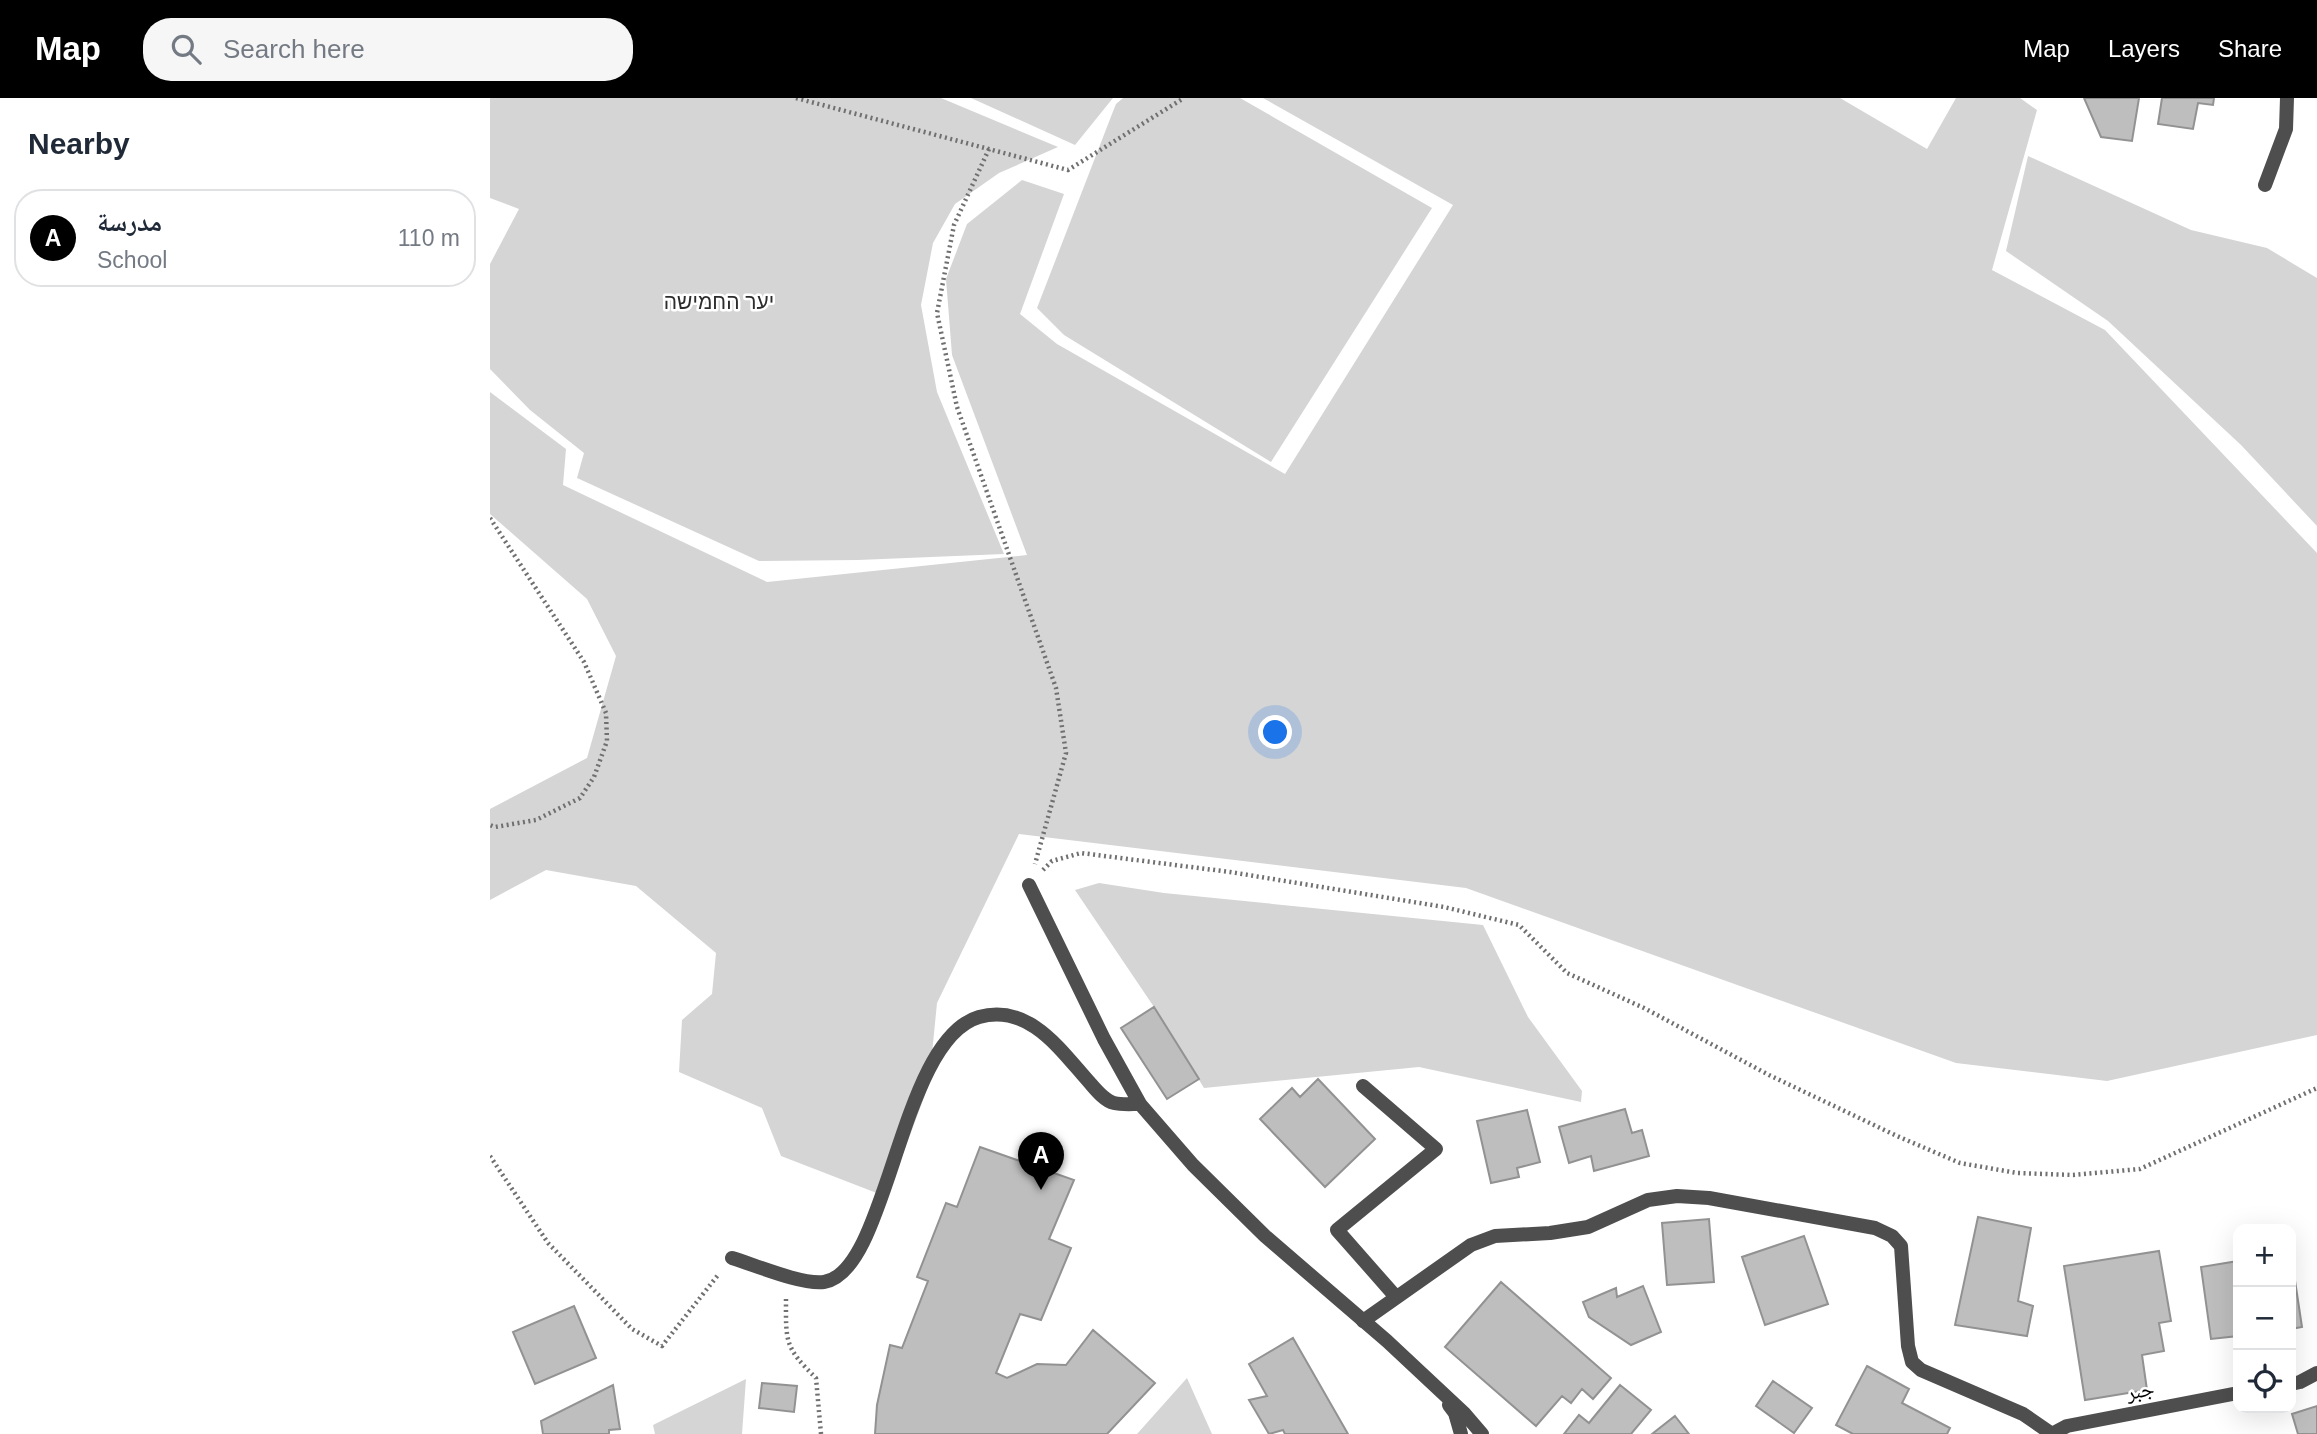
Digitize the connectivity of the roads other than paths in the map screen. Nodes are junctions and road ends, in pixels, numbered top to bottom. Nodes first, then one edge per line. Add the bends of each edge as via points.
1 (2287, 98) edge
2 (2265, 185) dead end
3 (1028, 885) road end
4 (1363, 1086) dead end
5 (1140, 1104) junction
6 (732, 1258) road end
7 (1396, 1297) junction
8 (1363, 1321) junction
9 (2317, 1373) edge
10 (2296, 1383) edge
11 (1436, 1388) junction
12 (2233, 1394) edge
13 (1461, 1434) edge
14 (1482, 1434) edge
15 (2052, 1434) edge

1 - 2 street via 2286,129
3 - 5 street
4 - 7 street via 1436,1149 1337,1230
5 - 6 street via 1113,1103 1100,1094 1037,1027 1017,1016 979,1017 960,1026 922,1081 887,1183 856,1255 839,1277 808,1282
5 - 8 street via 1256,1227
7 - 8 street
7 - 15 street via 1455,1254 1494,1236 1588,1227 1648,1200 1709,1198 1875,1228 1901,1246 1912,1363 2023,1414
8 - 11 street
9 - 10 street
11 - 13 street via 1455,1412
11 - 14 street
12 - 15 street, جبر via 2067,1426

